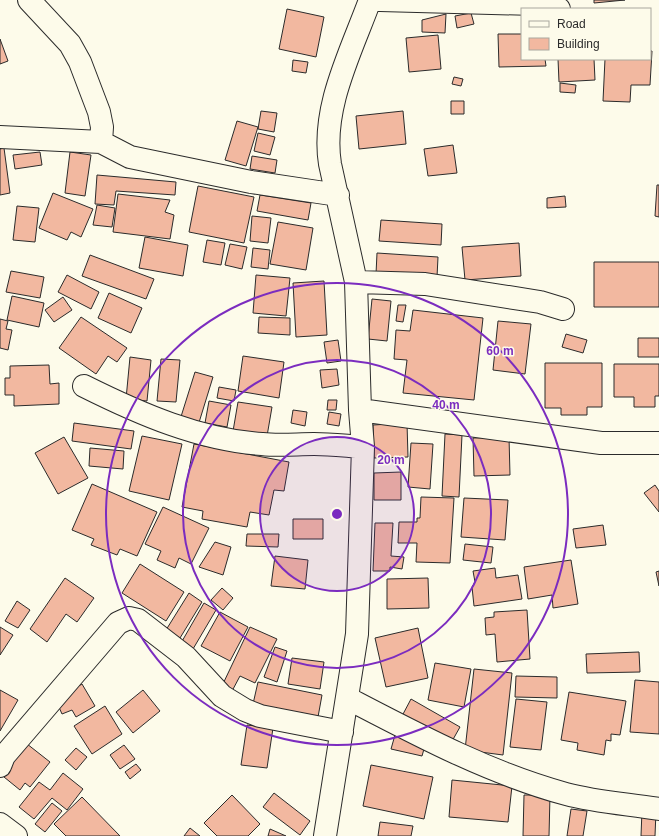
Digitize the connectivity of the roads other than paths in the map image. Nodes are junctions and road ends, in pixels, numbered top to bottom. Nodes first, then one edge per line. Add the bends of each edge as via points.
1 (29, 0) edge
2 (370, 0) edge
3 (380, 0) edge
4 (553, 8) edge
5 (0, 137) edge
6 (101, 142) junction
7 (338, 195) junction
8 (356, 282) junction
9 (563, 309) dead end
10 (84, 386) dead end
11 (360, 410) junction
12 (659, 443) edge
13 (363, 447) junction
14 (347, 698) junction
15 (342, 732) junction
16 (0, 766) edge
17 (659, 809) edge
18 (0, 824) edge
19 (16, 836) edge
20 (325, 836) edge

1 - 6 street via 70,44 80,62 99,112
2 - 7 street via 342,77 329,124 328,149
3 - 4 street via 534,4
5 - 6 street
6 - 7 street via 130,157 251,182
7 - 8 street
8 - 9 street via 426,284 540,302
8 - 11 street
10 - 13 street via 187,430 212,436 262,444
11 - 12 street via 602,443
11 - 13 street
13 - 14 street via 357,634
14 - 15 street
14 - 17 street via 439,746 537,785 568,794
15 - 16 street via 260,716 245,710 222,696 186,657 138,620 129,618 118,622 4,756
15 - 20 street
18 - 19 street

